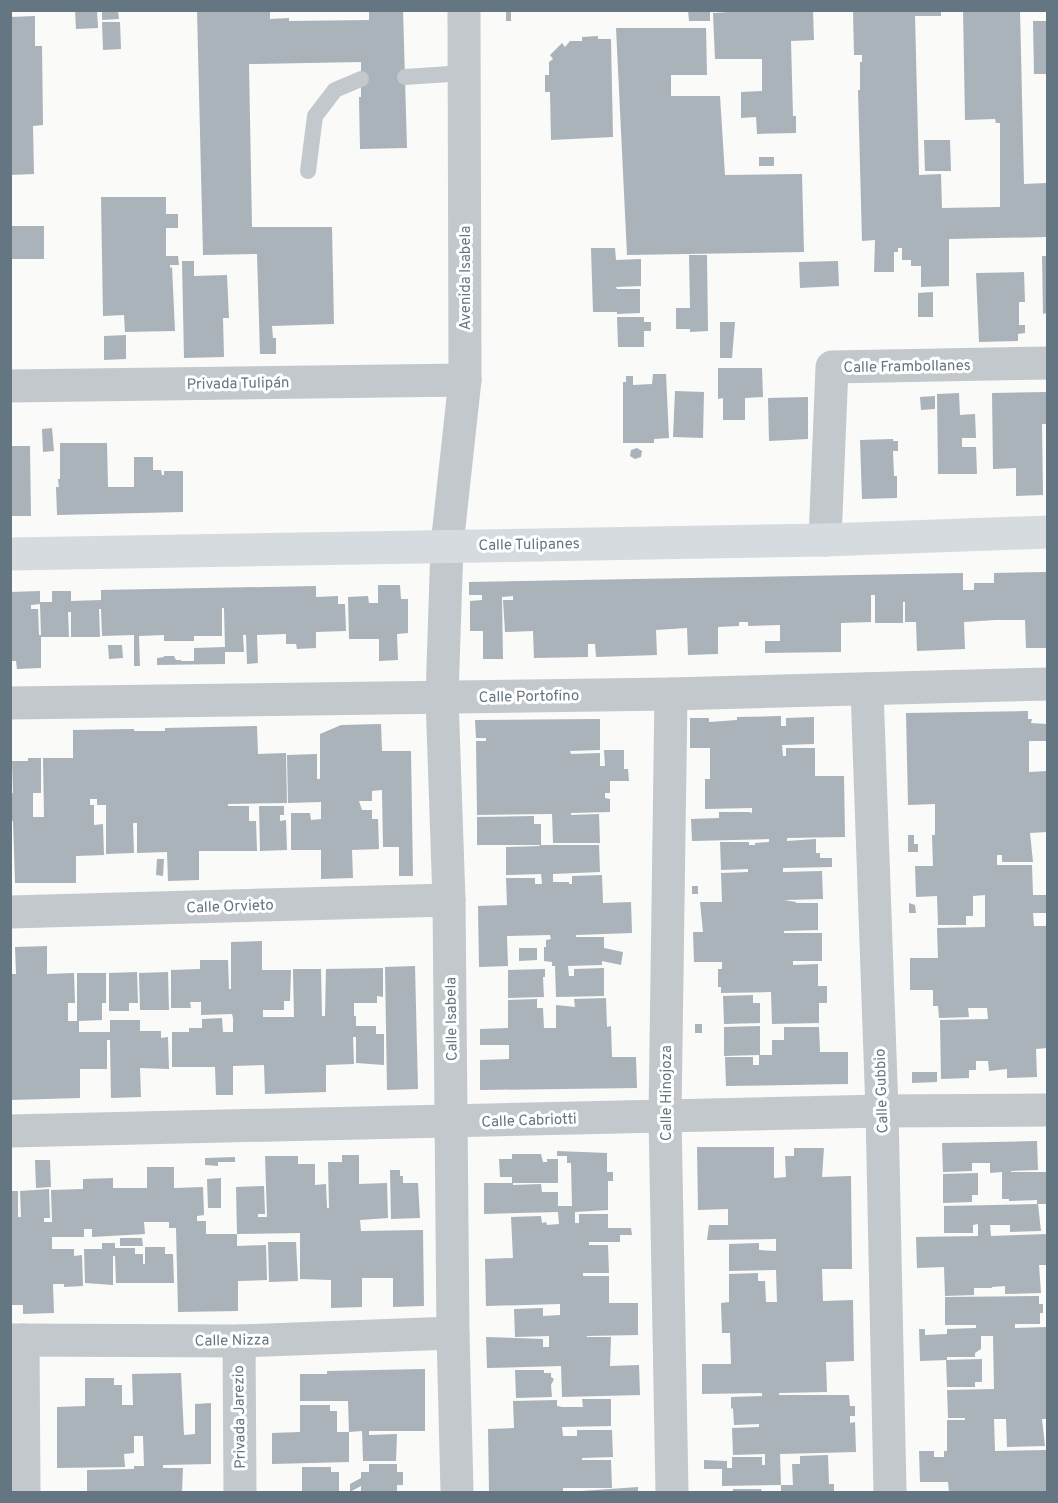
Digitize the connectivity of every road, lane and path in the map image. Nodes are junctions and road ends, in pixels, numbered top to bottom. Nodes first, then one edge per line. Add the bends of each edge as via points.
1 (464, 10) edge
2 (464, 73) junction
3 (405, 77) dead end
4 (361, 79) dead end
5 (308, 171) dead end
6 (1047, 363) edge
7 (465, 380) junction
8 (10, 386) edge
9 (1047, 532) edge
10 (825, 540) junction
11 (447, 545) junction
12 (10, 554) edge
13 (1047, 684) edge
14 (867, 689) junction
15 (671, 694) junction
16 (442, 697) junction
17 (10, 702) edge
18 (448, 900) junction
19 (10, 912) edge
20 (1047, 1110) edge
21 (882, 1112) junction
22 (666, 1116) junction
23 (452, 1122) junction
24 (10, 1131) edge
25 (453, 1333) junction
26 (17, 1340) edge
27 (239, 1341) junction
28 (24, 1492) edge
29 (240, 1492) edge
30 (458, 1492) edge
31 (672, 1492) edge
32 (890, 1492) edge

1 - 2 street, Avenida Isabela
2 - 3 lane
2 - 7 street, Avenida Isabela
4 - 5 lane via 335,90 315,116
6 - 10 street, Calle Frambollanes via 832,367
7 - 8 street, Privada Tulipán
7 - 11 street, Avenida Isabela
9 - 10 street, Calle Tulipanes
10 - 11 street, Calle Tulipanes
11 - 12 street, Calle Tulipanes
11 - 16 street, Calle Isabela
13 - 14 street, Calle Portofino
14 - 15 street, Calle Portofino
14 - 21 street, Calle Gubbio
15 - 16 street, Calle Portofino
15 - 22 street, Calle Hinojoza
16 - 17 street, Calle Portofino
16 - 18 street, Calle Isabela
18 - 19 street, Calle Orvieto
18 - 23 street, Calle Isabela
20 - 21 street, Calle Cabriotti
21 - 22 street, Calle Cabriotti
21 - 32 street, Calle Gubbio
22 - 23 street, Calle Cabriotti
22 - 31 street, Calle Hinojoza
23 - 24 street, Calle Cabriotti
23 - 25 street, Calle Isabela
25 - 27 street, Calle Nizza
25 - 30 street, Calle Isabela
26 - 27 street, Calle Nizza
26 - 28 street
27 - 29 street, Privada Jarezio

